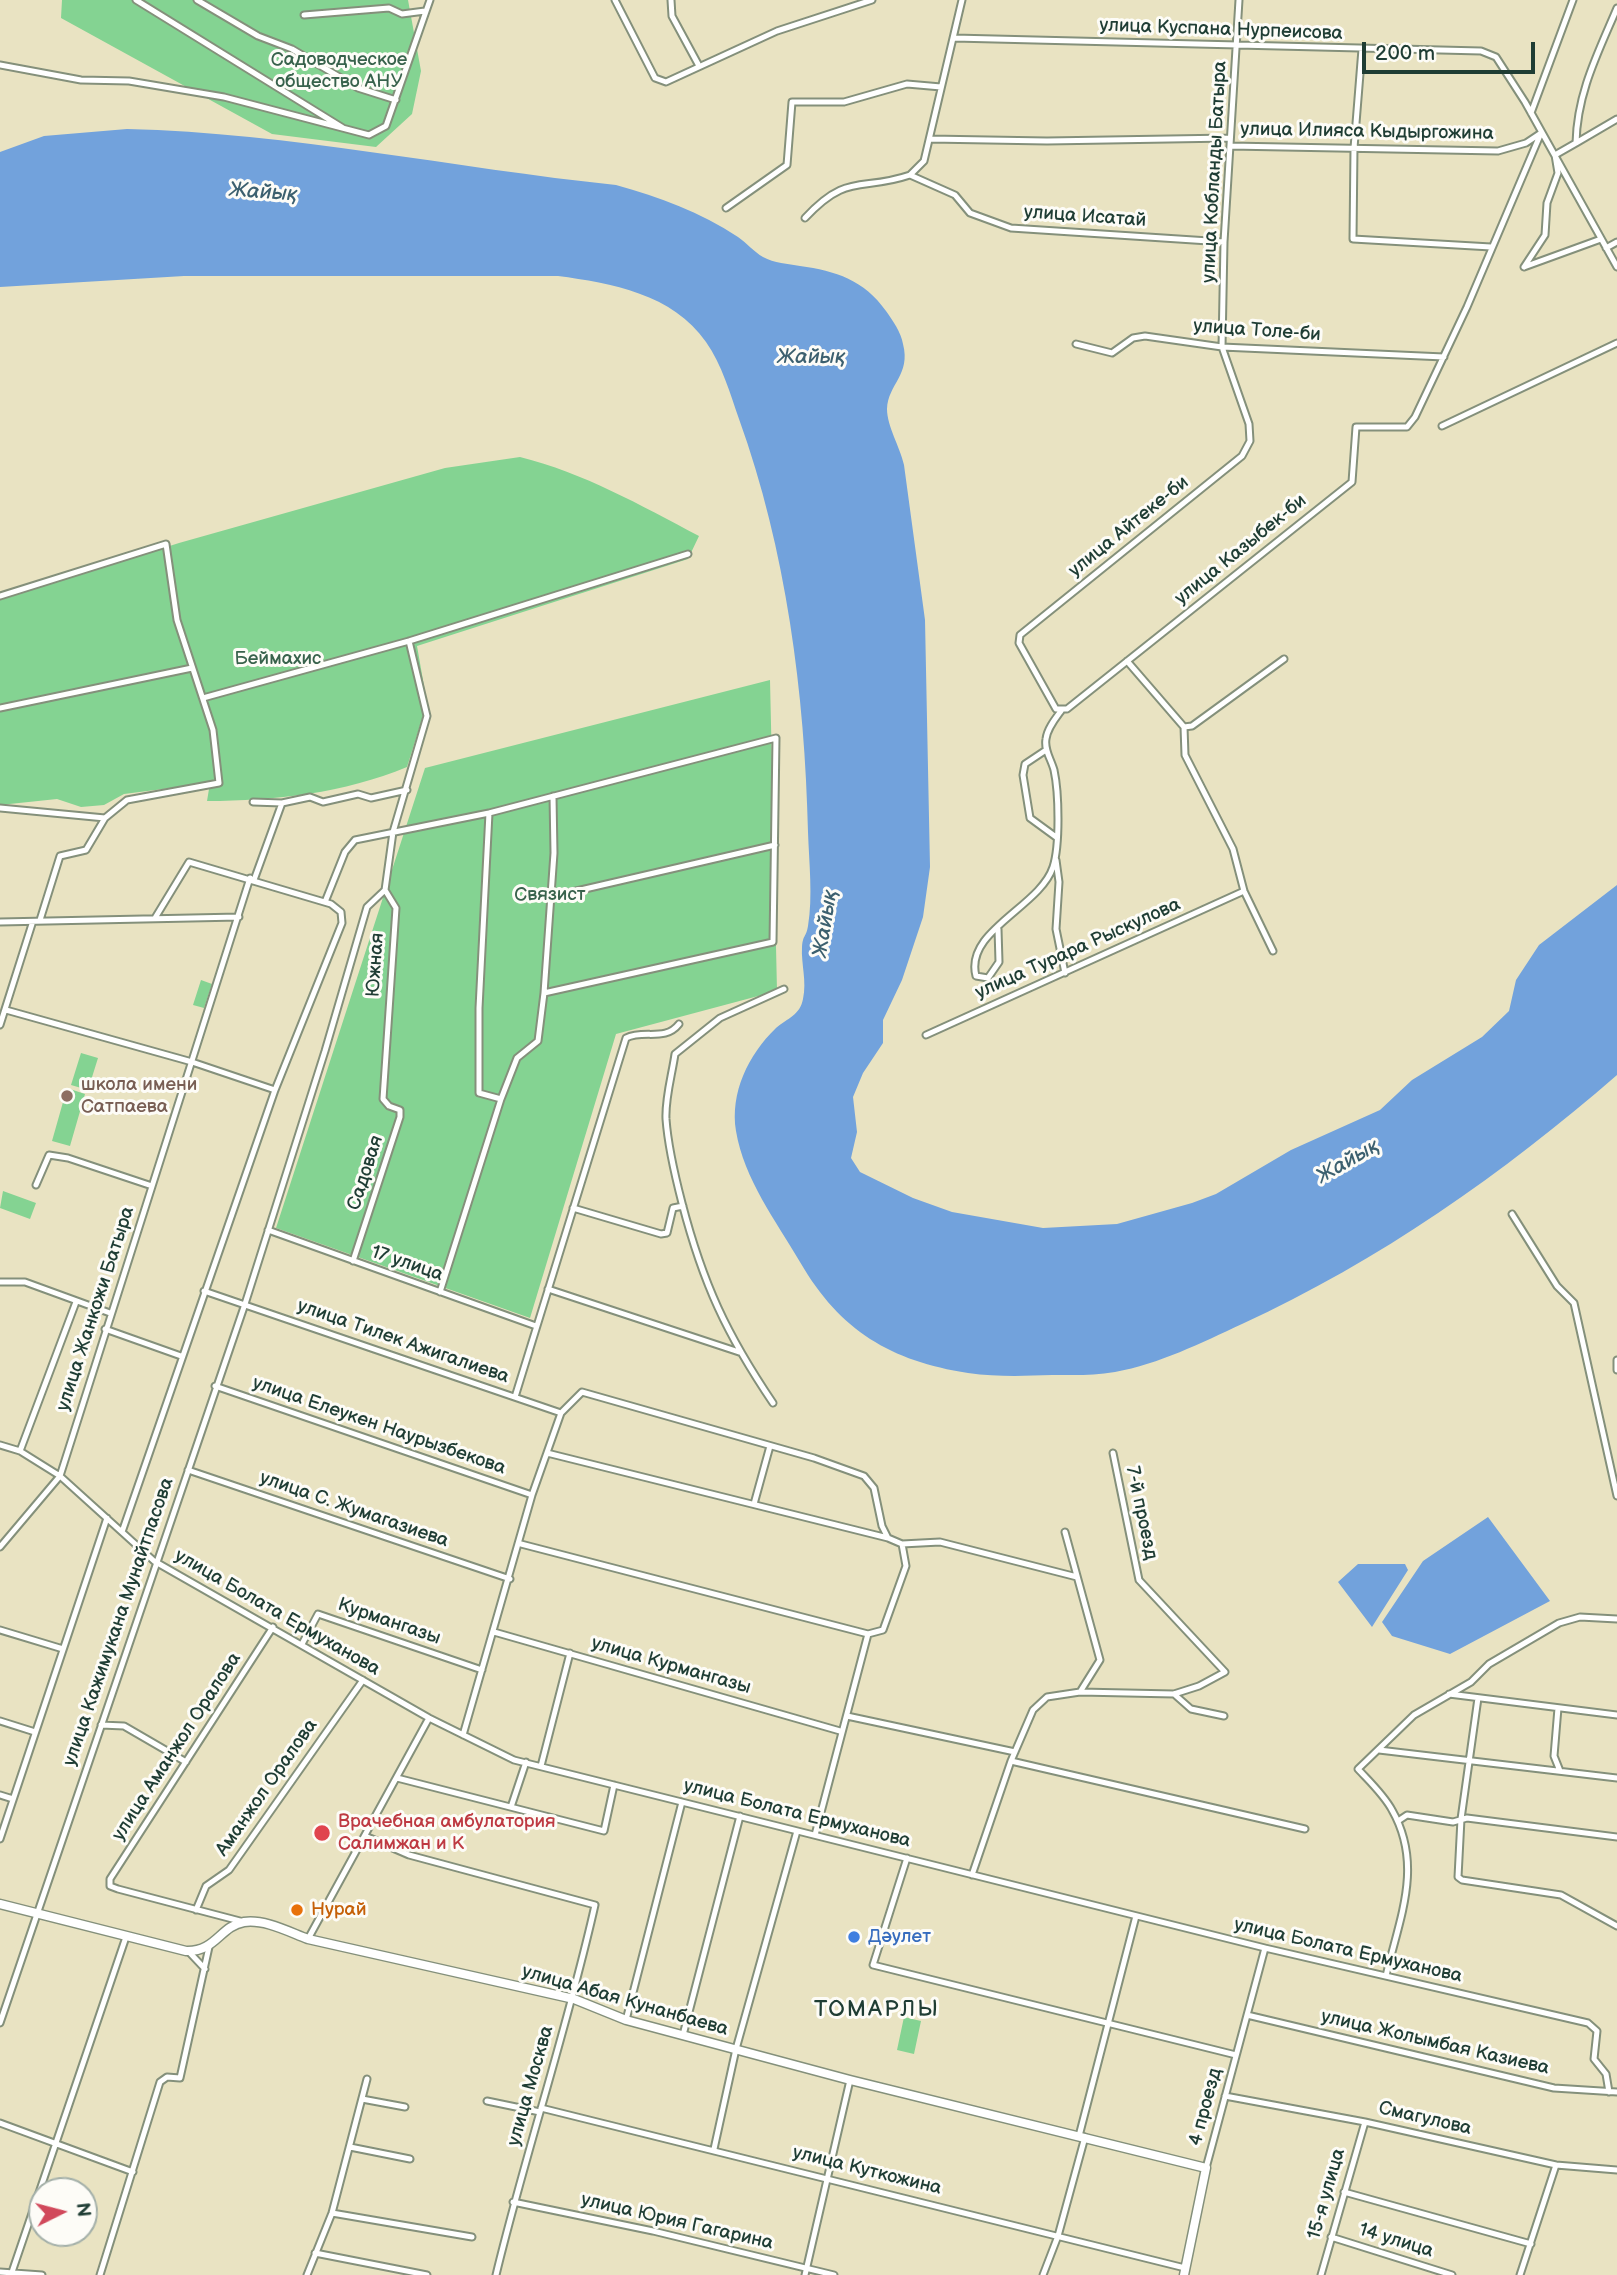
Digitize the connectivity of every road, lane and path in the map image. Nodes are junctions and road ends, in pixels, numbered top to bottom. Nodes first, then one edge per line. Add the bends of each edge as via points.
1 (136, 0) edge
2 (197, 0) edge
3 (430, 0) edge
4 (615, 0) edge
5 (671, 0) edge
6 (872, 0) edge
7 (962, 0) edge
8 (1239, 0) edge
9 (1573, 0) edge
10 (1617, 8) edge
11 (426, 11) junction
12 (304, 15) dead end
13 (954, 38) junction
14 (1238, 47) junction
15 (1362, 49) junction
16 (0, 65) edge
17 (698, 65) junction
18 (941, 87) junction
19 (396, 100) junction
20 (1531, 113) junction
21 (1617, 119) edge
22 (351, 133) junction
23 (1541, 133) junction
24 (1230, 138) junction
25 (930, 139) junction
26 (1576, 143) junction
27 (1230, 146) junction
28 (1354, 148) junction
29 (1555, 155) junction
30 (910, 175) junction
31 (726, 208) dead end
32 (805, 218) dead end
33 (1601, 239) junction
34 (1224, 242) junction
35 (1617, 242) edge
36 (1491, 247) junction
37 (1606, 248) junction
38 (1617, 267) edge
39 (1617, 343) edge
40 (1076, 344) dead end
41 (1222, 347) junction
42 (1444, 357) junction
43 (1442, 426) dead end
44 (688, 554) dead end
45 (0, 596) edge
46 (409, 641) junction
47 (1284, 659) dead end
48 (1127, 661) junction
49 (192, 668) junction
50 (203, 698) junction
51 (0, 708) edge
52 (1064, 710) junction
53 (1184, 727) junction
54 (1046, 750) junction
55 (407, 790) junction
56 (553, 796) junction
57 (253, 802) dead end
58 (282, 803) junction
59 (0, 807) edge
60 (489, 813) junction
61 (105, 818) junction
62 (394, 832) junction
63 (1056, 837) junction
64 (775, 845) junction
65 (1055, 856) junction
66 (252, 879) junction
67 (385, 890) junction
68 (1244, 891) junction
69 (550, 892) junction
70 (328, 903) junction
71 (239, 916) junction
72 (155, 918) junction
73 (40, 920) junction
74 (0, 922) edge
75 (32, 923) junction
76 (999, 929) junction
77 (1273, 951) dead end
78 (1065, 973) junction
79 (784, 989) dead end
80 (544, 993) junction
81 (6, 1010) junction
82 (679, 1024) dead end
83 (0, 1025) edge
84 (926, 1035) dead end
85 (192, 1062) junction
86 (275, 1090) junction
87 (501, 1099) junction
88 (385, 1104) joint
89 (36, 1185) dead end
90 (152, 1185) junction
91 (683, 1206) junction
92 (573, 1208) junction
93 (1512, 1213) dead end
94 (268, 1230) junction
95 (353, 1261) junction
96 (0, 1282) edge
97 (548, 1289) junction
98 (204, 1291) junction
99 (440, 1292) junction
100 (76, 1302) junction
101 (245, 1304) junction
102 (110, 1313) junction
103 (536, 1326) junction
104 (105, 1329) junction
105 (739, 1352) junction
106 (181, 1356) junction
107 (1617, 1360) edge
108 (1617, 1370) edge
109 (215, 1387) junction
110 (515, 1397) junction
111 (773, 1403) dead end
112 (561, 1413) junction
113 (0, 1444) edge
114 (770, 1446) junction
115 (20, 1451) junction
116 (547, 1453) junction
117 (1113, 1453) dead end
118 (188, 1470) junction
119 (60, 1476) junction
120 (533, 1495) junction
121 (1617, 1496) edge
122 (754, 1504) junction
123 (107, 1518) junction
124 (122, 1532) junction
125 (1065, 1532) dead end
126 (0, 1536) edge
127 (888, 1538) junction
128 (7, 1539) junction
129 (521, 1544) junction
130 (902, 1544) junction
131 (0, 1547) edge
132 (158, 1563) junction
133 (1077, 1577) junction
134 (510, 1579) junction
135 (1617, 1619) edge
136 (273, 1627) junction
137 (0, 1630) edge
138 (494, 1632) junction
139 (868, 1634) junction
140 (302, 1644) junction
141 (62, 1649) junction
142 (570, 1653) junction
143 (482, 1670) junction
144 (363, 1680) junction
145 (1080, 1692) junction
146 (1174, 1693) junction
147 (1449, 1695) junction
148 (1478, 1698) junction
149 (1558, 1708) junction
150 (1617, 1715) edge
151 (847, 1716) junction
152 (1224, 1716) dead end
153 (429, 1718) junction
154 (0, 1721) edge
155 (101, 1725) junction
156 (840, 1731) junction
157 (35, 1732) junction
158 (463, 1735) junction
159 (1379, 1750) junction
160 (1015, 1752) junction
161 (1011, 1761) junction
162 (1469, 1761) junction
163 (186, 1762) junction
164 (526, 1762) junction
165 (541, 1766) junction
166 (1560, 1771) junction
167 (397, 1778) junction
168 (1617, 1778) edge
169 (614, 1785) junction
170 (0, 1794) edge
171 (13, 1799) junction
172 (682, 1802) junction
173 (511, 1807) junction
174 (740, 1816) junction
175 (1461, 1819) junction
176 (1398, 1822) junction
177 (1305, 1829) dead end
178 (797, 1830) junction
179 (815, 1835) junction
180 (365, 1836) junction
181 (1617, 1837) edge
182 (0, 1839) edge
183 (907, 1858) junction
184 (972, 1875) junction
185 (0, 1904) edge
186 (196, 1910) junction
187 (36, 1913) junction
188 (1136, 1916) junction
189 (243, 1922) junction
190 (1617, 1926) edge
191 (126, 1937) junction
192 (308, 1939) junction
193 (209, 1947) junction
194 (1265, 1948) junction
195 (186, 1951) junction
196 (205, 1969) junction
197 (1386, 1976) junction
198 (574, 1999) junction
199 (1247, 2015) junction
200 (625, 2020) junction
201 (1108, 2022) junction
202 (0, 2023) edge
203 (683, 2035) junction
204 (736, 2049) junction
205 (1236, 2055) junction
206 (368, 2079) dead end
207 (850, 2080) junction
208 (1609, 2091) junction
209 (1617, 2092) edge
210 (1225, 2096) junction
211 (362, 2099) junction
212 (486, 2101) dead end
213 (405, 2107) dead end
214 (540, 2110) junction
215 (1365, 2122) junction
216 (0, 2123) edge
217 (1082, 2136) junction
218 (54, 2143) junction
219 (350, 2147) junction
220 (714, 2150) junction
221 (410, 2159) dead end
222 (1556, 2165) junction
223 (1206, 2168) junction
224 (1617, 2170) edge
225 (133, 2172) junction
226 (827, 2176) junction
227 (1344, 2192) junction
228 (513, 2202) junction
229 (332, 2213) junction
230 (472, 2236) dead end
231 (1058, 2236) junction
232 (1331, 2237) junction
233 (1531, 2244) junction
234 (315, 2253) junction
235 (0, 2272) edge
236 (806, 2272) edge
237 (1185, 2272) edge
238 (11, 2274) edge
239 (42, 2275) edge
240 (100, 2275) edge
241 (307, 2275) edge
242 (427, 2275) edge
243 (496, 2275) edge
244 (834, 2275) edge
245 (1042, 2275) edge
246 (1321, 2275) edge
247 (1452, 2275) edge
248 (1520, 2275) edge

1 - 22 street
2 - 19 street via 358,88
3 - 11 street
4 - 17 street via 655,78 666,82
5 - 17 street via 672,16
6 - 17 street via 777,31
7 - 13 street
8 - 14 street, улица Кобланды Батыра
9 - 20 street
10 - 26 street via 1589,72 1577,112
11 - 12 street via 402,14 390,8
11 - 19 street
13 - 14 street, улица Куспана Нурпеисова
13 - 18 street
14 - 15 street, улица Куспана Нурпеисова
14 - 24 street, улица Кобланды Батыра
15 - 20 street, улица Куспана Нурпеисова via 1481,51 1496,57
15 - 28 street
16 - 22 street via 224,97
18 - 25 street
18 - 31 street via 907,84 844,102 792,102 787,165
19 - 22 street via 386,126 369,135
20 - 23 street, улица Куспана Нурпеисова
21 - 26 street
23 - 28 street, улица Илияса Кыдыргожина via 1527,143 1498,151
23 - 29 street, улица Куспана Нурпеисова
23 - 36 street
24 - 25 street, улица Илияса Кыдыргожина
24 - 27 street, улица Кобланды Батыра
25 - 30 street via 924,161
26 - 29 street
27 - 28 street, улица Илияса Кыдыргожина
27 - 34 street, улица Кобланды Батыра
28 - 36 street via 1353,239
29 - 33 street, улица Куспана Нурпеисова
29 - 33 street via 1558,173 1547,203 1545,235 1524,267
30 - 32 street via 856,183 826,197
30 - 34 street, улица Исатай via 955,194 970,214 1011,228
33 - 37 street, улица Куспана Нурпеисова
34 - 41 street, улица Кобланды Батыра
35 - 37 street
36 - 42 street
37 - 38 street, улица Куспана Нурпеисова
39 - 43 street
40 - 41 street, улица Толе-би via 1111,353 1133,338 1145,336
41 - 42 street, улица Толе-би
41 - 52 street, улица Айтеке-би via 1249,424 1250,441 1242,456 1018,638 1056,709
42 - 48 street, улица Казыбек-би via 1407,427 1356,427 1352,482
44 - 46 street
45 - 49 street via 166,544 177,620
46 - 50 street
46 - 55 street, Южная via 427,716
47 - 53 street via 1192,726
48 - 52 street, улица Казыбек-би
48 - 53 street
49 - 50 street
49 - 51 street
50 - 61 street via 213,730 219,783 127,800
52 - 54 street via 1046,734
53 - 68 street via 1185,755 1233,849
54 - 63 street via 1055,780
54 - 63 street via 1025,764 1023,775 1030,818
55 - 58 street via 371,798 358,794 323,802 310,797
55 - 62 street, Южная
56 - 60 street
56 - 64 street via 776,738
56 - 69 street
57 - 58 street
58 - 66 street, улица Жанкожи Батыра
59 - 61 street
60 - 62 street
60 - 87 street via 479,1008 480,1093
61 - 73 street via 86,850 60,856
62 - 67 street, Южная
62 - 70 street via 349,845
63 - 65 street
64 - 69 street via 559,895
64 - 80 street via 772,942
65 - 76 street via 1044,886
65 - 78 street via 1059,882 1056,929
66 - 70 street
66 - 71 street, улица Жанкожи Батыра
66 - 72 street via 189,862
67 - 88 street, Южная via 396,908
67 - 94 street, улица Кажимукана Мунайтпасова via 366,907
68 - 77 street
68 - 78 street, улица Турара Рыскулова
69 - 80 street
70 - 86 street via 341,912 342,923
71 - 72 street
71 - 85 street, улица Жанкожи Батыра
72 - 73 street
73 - 75 street
74 - 75 street
75 - 81 street
76 - 76 street via 999,962 988,978 981,979 973,961 980,946
78 - 84 street, улица Турара Рыскулова
79 - 91 street via 720,1018 675,1054 666,1117
80 - 87 street via 538,1041 517,1058
81 - 83 street
81 - 85 street
82 - 92 street via 662,1035 638,1032 626,1038
85 - 86 street
85 - 90 street, улица Жанкожи Батыра
86 - 98 street
87 - 99 street
88 - 95 street, Садовая via 400,1110 400,1117
89 - 90 street via 45,1158 58,1155
90 - 102 street, улица Жанкожи Батыра
91 - 92 street via 673,1208 670,1227 662,1234
91 - 105 street via 713,1303
92 - 97 street
93 - 121 street via 1557,1286 1574,1303
94 - 95 street, 17 улица
94 - 101 street, улица Кажимукана Мунайтпасова
95 - 99 street, 17 улица
96 - 100 street via 25,1282
97 - 103 street
97 - 105 street
98 - 101 street, улица Тилек Ажигалиева
98 - 106 street
99 - 103 street, 17 улица
100 - 102 street
100 - 115 street
101 - 109 street, улица Кажимукана Мунайтпасова
101 - 110 street, улица Тилек Ажигалиева
102 - 104 street, улица Жанкожи Батыра
103 - 110 street
104 - 106 street
104 - 119 street, улица Жанкожи Батыра
105 - 111 street
106 - 124 street
107 - 108 street
109 - 118 street, улица Кажимукана Мунайтпасова
109 - 120 street, улица Елеукен Наурызбекова
110 - 112 street, улица Тилек Ажигалиева
112 - 114 street via 582,1392
112 - 116 street
113 - 115 street, улица Болата Ермуханова
114 - 122 street
114 - 127 street via 864,1476 874,1488
115 - 119 street, улица Болата Ермуханова
116 - 120 street
116 - 122 street
117 - 146 street, 7-й проезд via 1139,1580 1225,1672
118 - 132 street, улица Кажимукана Мунайтпасова
118 - 134 street, улица С. Жумагазиева
119 - 123 street, улица Болата Ермуханова
119 - 128 street, улица Жанкожи Батыра
120 - 129 street
122 - 127 street
123 - 124 street, улица Болата Ермуханова
123 - 141 street
124 - 132 street, улица Болата Ермуханова
125 - 133 street
126 - 128 street
127 - 130 street
128 - 131 street, улица Жанкожи Батыра
129 - 134 street
129 - 139 street
130 - 133 street via 940,1542
130 - 139 street via 906,1566 883,1629
132 - 136 street, улица Болата Ермуханова
132 - 155 street, улица Кажимукана Мунайтпасова
133 - 145 street via 1100,1660
134 - 138 street
135 - 147 street via 1580,1617 1559,1623 1489,1664
136 - 140 street, улица Болата Ермуханова
136 - 163 street, улица Аманжол Оралова
137 - 141 street
138 - 142 street, улица Курмангазы
138 - 143 street
139 - 151 street
140 - 143 street, Курмангазы via 318,1614
140 - 144 street, улица Болата Ермуханова
141 - 157 street
142 - 156 street, улица Курмангазы
142 - 165 street
143 - 158 street
144 - 153 street, улица Болата Ермуханова
144 - 186 street, Аманжол Оралова via 229,1870 206,1886
145 - 146 street
145 - 160 street via 1047,1697 1033,1710
146 - 152 street via 1191,1709
147 - 148 street
147 - 159 street via 1414,1715
148 - 149 street
148 - 162 street
149 - 150 street
149 - 166 street via 1554,1756
151 - 156 street
151 - 160 street
153 - 158 street, улица Болата Ермуханова
153 - 167 street
154 - 157 street
155 - 163 street via 124,1726
155 - 187 street, улица Кажимукана Мунайтпасова
156 - 179 street
157 - 171 street
158 - 164 street, улица Болата Ермуханова
159 - 162 street
159 - 176 street via 1358,1769
160 - 161 street
161 - 177 street
161 - 184 street
162 - 166 street
162 - 175 street
163 - 186 street, улица Аманжол Оралова via 110,1879 110,1886
164 - 165 street, улица Болата Ермуханова
164 - 173 street
165 - 169 street, улица Болата Ермуханова
166 - 168 street
167 - 173 street
167 - 180 street
169 - 172 street, улица Болата Ермуханова
169 - 173 street via 604,1831
170 - 171 street
171 - 182 street
172 - 174 street, улица Болата Ермуханова
172 - 200 street
174 - 178 street, улица Болата Ермуханова
174 - 203 street
175 - 176 street via 1453,1822 1407,1815
175 - 181 street
175 - 190 street via 1458,1871 1462,1880 1560,1895
176 - 197 street via 1409,1857 1409,1883
178 - 179 street, улица Болата Ермуханова
178 - 204 street
179 - 183 street, улица Болата Ермуханова
180 - 192 street
180 - 198 street, улица Москва via 409,1855 595,1905
183 - 184 street, улица Болата Ермуханова
183 - 201 street via 873,1965
184 - 188 street, улица Болата Ермуханова
185 - 187 street
186 - 189 street
187 - 191 street
187 - 202 street, улица Кажимукана Мунайтпасова
188 - 194 street, улица Болата Ермуханова
188 - 201 street
189 - 192 street, улица Абая Кунанбаева
189 - 193 street
191 - 195 street
191 - 218 street
192 - 198 street, улица Абая Кунанбаева
193 - 195 street
193 - 196 street
194 - 197 street, улица Болата Ермуханова
194 - 199 street, 4 проезд
195 - 196 street
196 - 225 street via 180,2078 166,2077 160,2082
197 - 208 street, улица Болата Ермуханова via 1588,2024 1597,2031 1594,2059 1606,2074
198 - 200 street, улица Абая Кунанбаева
198 - 214 street, улица Москва
199 - 205 street, 4 проезд
199 - 208 street, улица Жолымбая Казиева via 1554,2088
200 - 203 street, улица Абая Кунанбаева
201 - 205 street
201 - 217 street
203 - 204 street, улица Абая Кунанбаева
204 - 207 street, улица Абая Кунанбаева
204 - 220 street
205 - 210 street, 4 проезд
206 - 211 street
207 - 217 street, улица Абая Кунанбаева
207 - 226 street
208 - 209 street, улица Жолымбая Казиева
210 - 215 street, Смагулова
210 - 223 street, 4 проезд
211 - 213 street
211 - 219 street
212 - 214 street, улица Куткожина
214 - 220 street, улица Куткожина
214 - 228 street, улица Москва
215 - 222 street, Смагулова
215 - 227 street, 15-я улица
216 - 218 street
217 - 223 street, улица Абая Кунанбаева
217 - 231 street
218 - 225 street
218 - 238 street
219 - 221 street
219 - 229 street
220 - 226 street, улица Куткожина
222 - 224 street, Смагулова
222 - 233 street
223 - 237 street, 4 проезд
225 - 240 street
226 - 231 street, улица Куткожина
226 - 236 street
227 - 232 street, 15-я улица
227 - 233 street
228 - 236 street, улица Юрия Гагарина
228 - 243 street, улица Москва
229 - 230 street
229 - 234 street
231 - 237 street, улица Куткожина
231 - 245 street
232 - 246 street, 15-я улица
232 - 247 street, 14 улица
233 - 248 street
234 - 241 street
234 - 242 street
235 - 238 street
236 - 244 street, улица Юрия Гагарина
238 - 239 street

